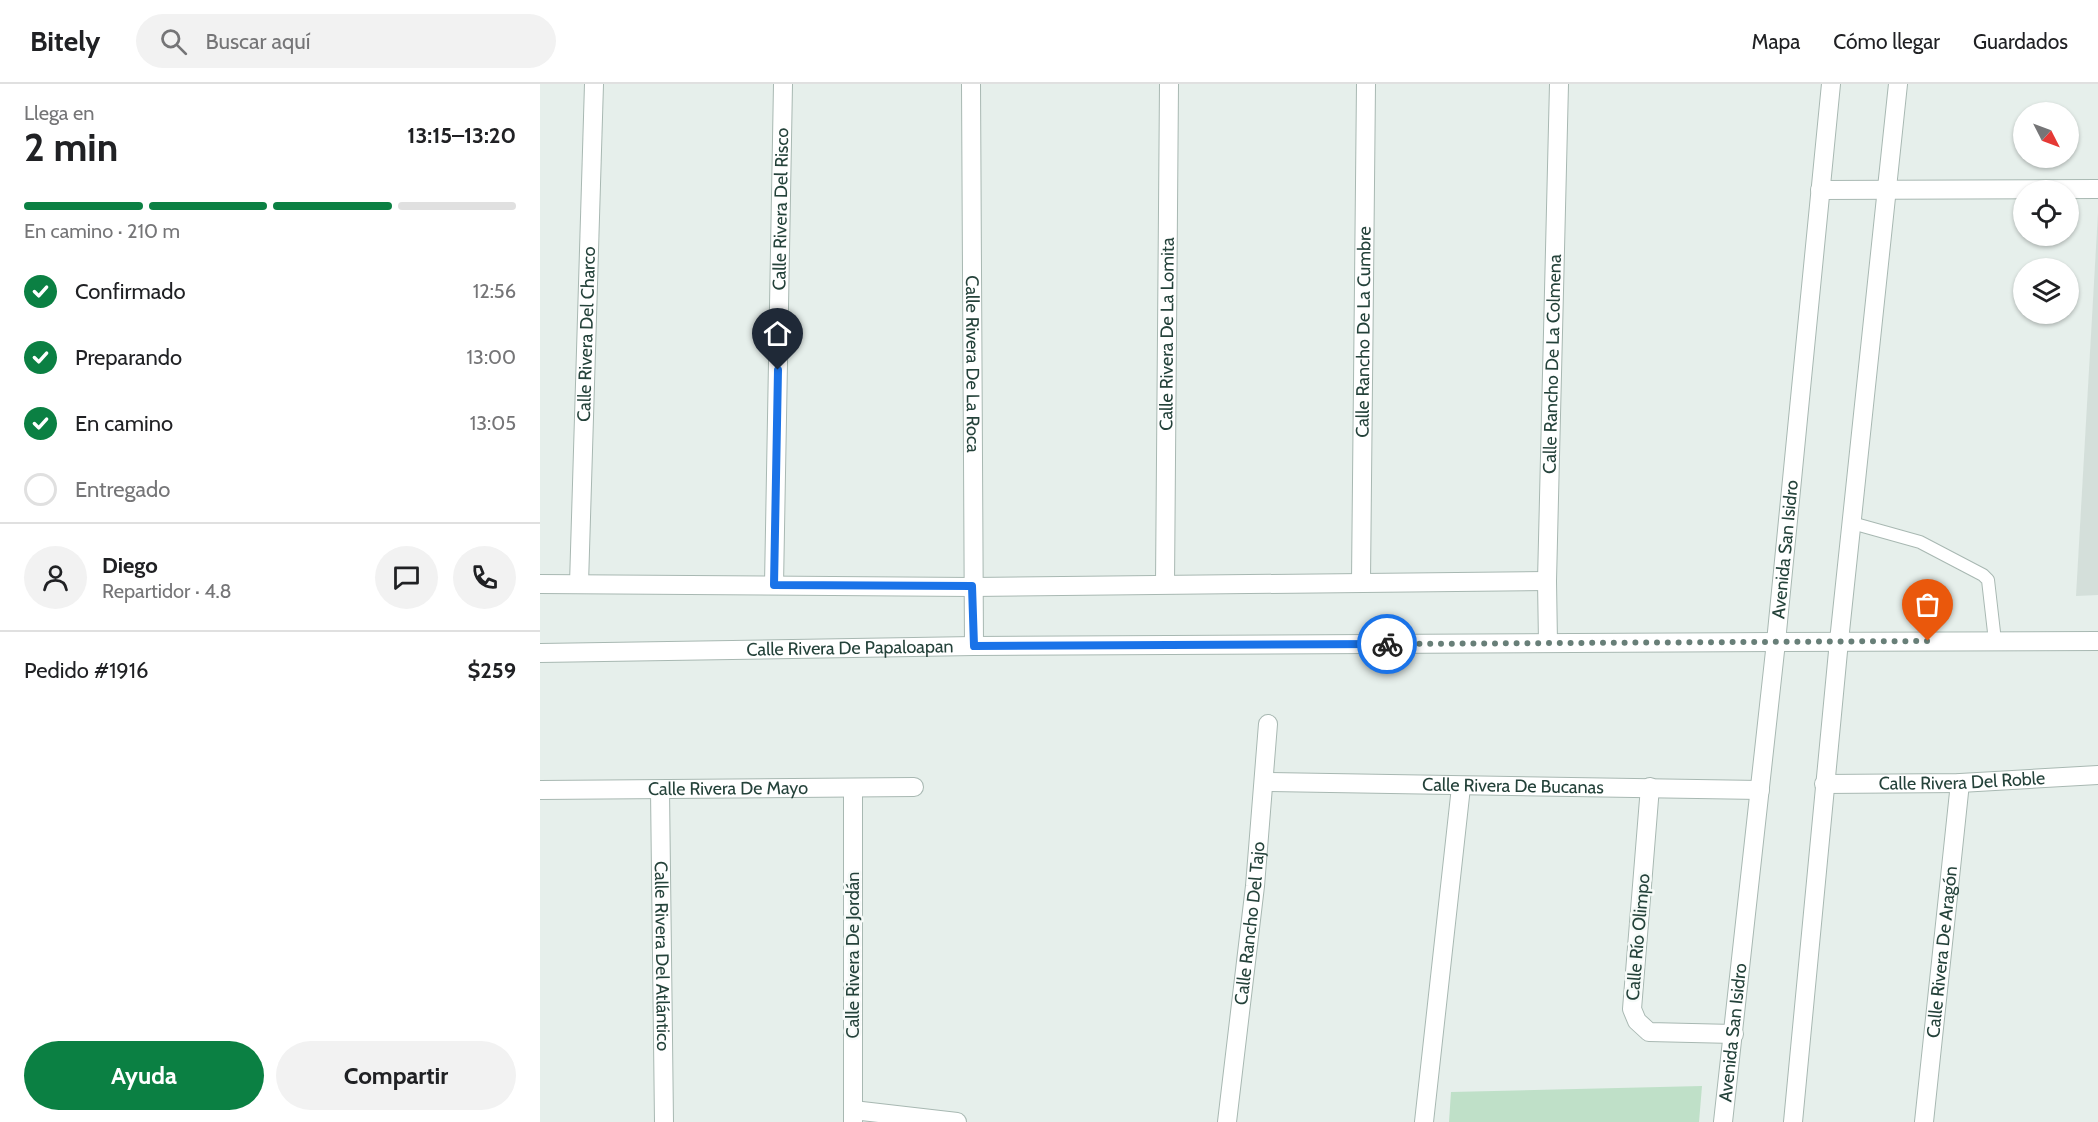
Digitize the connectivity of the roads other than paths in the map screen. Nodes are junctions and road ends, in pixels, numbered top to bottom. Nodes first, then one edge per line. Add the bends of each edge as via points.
1 (594, 84) edge
2 (783, 84) edge
3 (971, 84) edge
4 (1169, 84) edge
5 (1366, 84) edge
6 (1558, 84) edge
7 (1830, 84) edge
8 (1898, 84) edge
9 (2098, 189) edge
10 (1820, 190) junction
11 (1888, 190) junction
12 (1852, 523) junction
13 (1361, 581) junction
14 (1547, 581) junction
15 (540, 584) edge
16 (579, 584) junction
17 (1165, 584) junction
18 (774, 585) junction
19 (972, 586) junction
20 (1839, 641) junction
21 (1995, 641) junction
22 (2098, 641) edge
23 (1776, 642) junction
24 (1548, 643) junction
25 (974, 646) junction
26 (540, 653) edge
27 (1268, 724) dead end
28 (2098, 775) edge
29 (1264, 782) junction
30 (1960, 783) junction
31 (1824, 784) junction
32 (914, 787) dead end
33 (1461, 787) junction
34 (1650, 787) junction
35 (852, 788) junction
36 (540, 790) edge
37 (660, 790) junction
38 (1760, 790) junction
39 (1734, 1034) junction
40 (853, 1116) edge
41 (664, 1122) edge
42 (957, 1122) edge
43 (1227, 1122) edge
44 (1424, 1122) edge
45 (1723, 1122) edge
46 (1793, 1122) edge
47 (1924, 1122) edge

1 - 16 street, Calle Rivera Del Charco
2 - 18 street, Calle Rivera Del Risco
3 - 19 street, Calle Rivera De La Roca
4 - 17 street, Calle Rivera De La Lomita
5 - 13 street, Calle Rancho De La Cumbre
6 - 14 street, Calle Rancho De La Colmena
7 - 10 street, Avenida San Isidro
8 - 11 street
9 - 11 street
10 - 11 street
10 - 23 street, Avenida San Isidro
11 - 12 street
12 - 20 street
12 - 21 lane via 1920,542 1983,575 1988,580
13 - 14 street
13 - 17 street
14 - 24 street, Calle Rancho De La Colmena
15 - 16 street
16 - 18 street
17 - 19 street
18 - 19 street
19 - 25 street, Calle Rivera De La Roca
20 - 21 street, Calle Rivera De Papaloapan
20 - 23 street, Calle Rivera De Papaloapan
20 - 31 street
21 - 22 street, Calle Rivera De Papaloapan
23 - 24 street, Calle Rivera De Papaloapan
23 - 38 street, Avenida San Isidro
24 - 25 street, Calle Rivera De Papaloapan
25 - 26 street, Calle Rivera De Papaloapan
27 - 29 street, Calle Rancho Del Tajo
28 - 30 street, Calle Rivera Del Roble
29 - 33 street, Calle Rivera De Bucanas
29 - 43 street, Calle Rancho Del Tajo
30 - 31 street, Calle Rivera Del Roble
30 - 47 street, Calle Rivera De Aragón
31 - 46 street
32 - 35 street, Calle Rivera De Mayo
33 - 34 street, Calle Rivera De Bucanas
33 - 44 street
34 - 38 street, Calle Rivera De Bucanas
34 - 39 street, Calle Río Olimpo via 1632,1009 1637,1021 1649,1032
35 - 37 street, Calle Rivera De Mayo
35 - 40 street, Calle Rivera De Jordán
36 - 37 street, Calle Rivera De Mayo
37 - 41 street, Calle Rivera Del Atlántico
38 - 39 street, Avenida San Isidro
39 - 45 street, Avenida San Isidro
40 - 42 street

